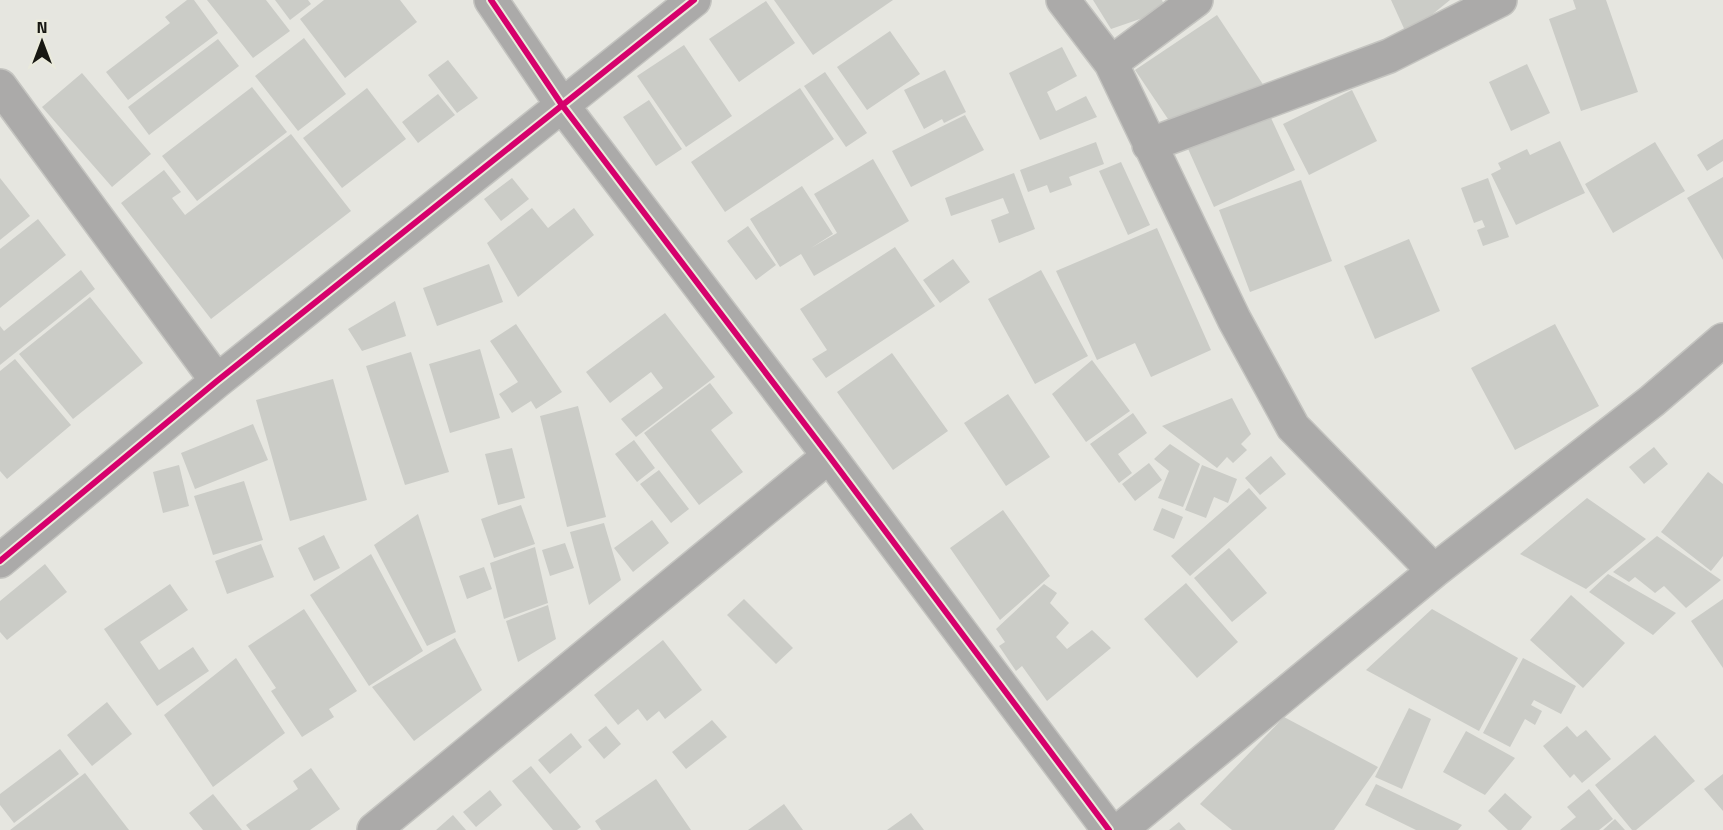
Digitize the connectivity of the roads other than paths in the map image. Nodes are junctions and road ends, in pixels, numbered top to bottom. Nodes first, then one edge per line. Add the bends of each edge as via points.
1 (491, 0) edge
2 (694, 0) edge
3 (1063, 0) edge
4 (1196, 0) edge
5 (1500, 0) edge
6 (1111, 63) junction
7 (0, 86) edge
8 (562, 105) junction
9 (1149, 145) junction
10 (1723, 340) edge
11 (217, 381) junction
12 (830, 456) junction
13 (0, 561) edge
14 (1434, 571) junction
15 (374, 830) edge
16 (1109, 830) edge
17 (1120, 830) edge

1 - 8 street
2 - 8 street
3 - 6 street
4 - 6 street
5 - 9 street via 1389,56
6 - 9 street
7 - 11 street
8 - 11 street
8 - 12 street
9 - 14 street via 1234,319 1293,427
10 - 14 street via 1652,401
11 - 13 street
12 - 15 street
12 - 16 street
14 - 17 street

